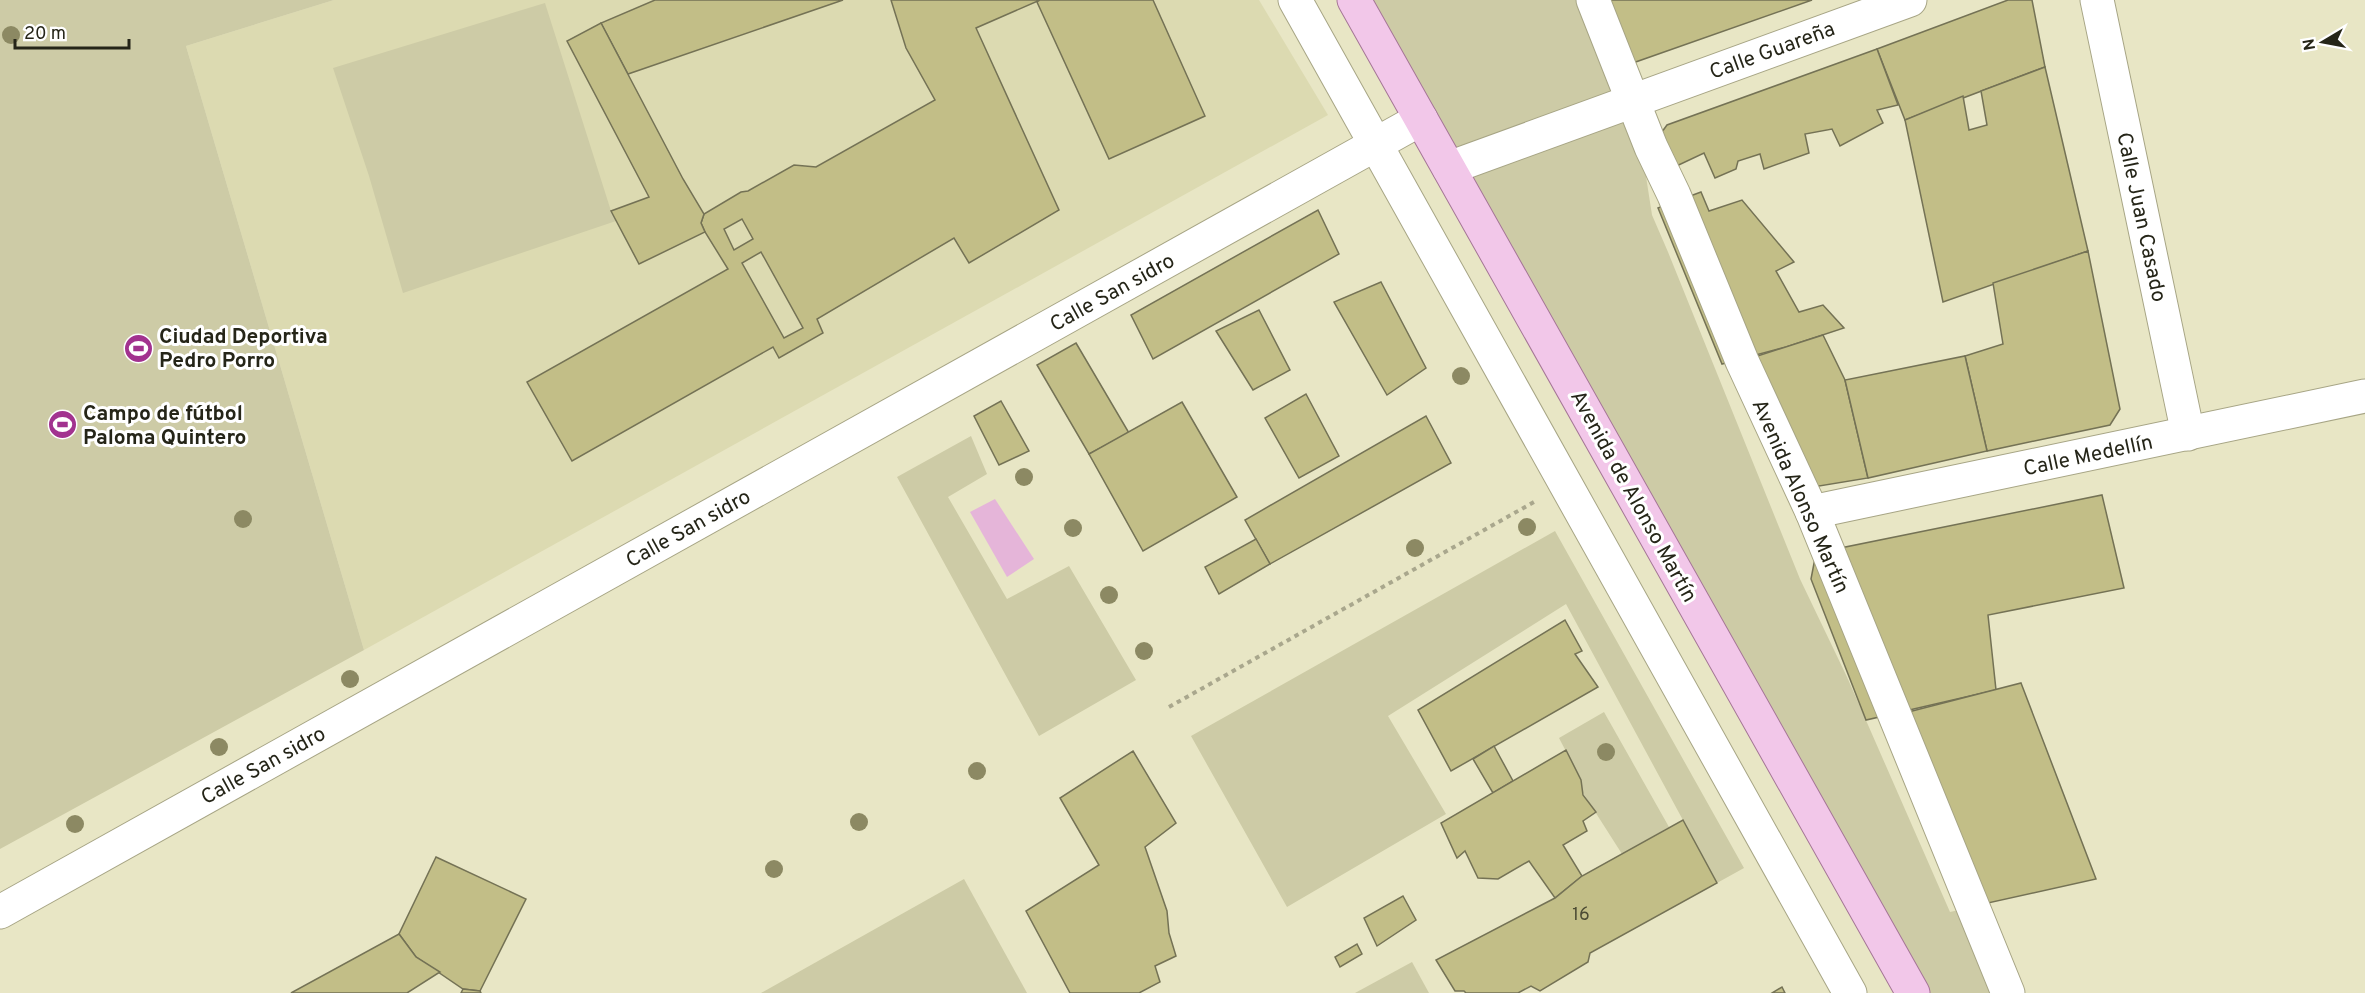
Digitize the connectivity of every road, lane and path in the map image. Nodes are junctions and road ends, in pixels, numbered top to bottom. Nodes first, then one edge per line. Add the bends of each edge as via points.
1 (1295, 0) edge
2 (1354, 0) edge
3 (1593, 0) edge
4 (1910, 0) edge
5 (2097, 0) edge
6 (1634, 99) junction
7 (1421, 119) junction
8 (1376, 144) junction
9 (1449, 168) junction
10 (2365, 396) edge
11 (2188, 434) junction
12 (1566, 484) junction
13 (1812, 512) junction
14 (1169, 707) dead end
15 (0, 912) edge
16 (1850, 993) edge
17 (1913, 993) edge
18 (2008, 993) edge

1 - 8 street
2 - 7 main road, Avenida de Alonso Martín
3 - 6 street, Avenida Alonso Martín
4 - 6 street, Calle Guareña
5 - 11 street, Calle Juan Casado
6 - 9 street, Calle Guareña
6 - 13 street, Avenida Alonso Martín via 1742,361
7 - 8 street, Calle San sidro
7 - 9 main road, Avenida de Alonso Martín
8 - 12 street
8 - 15 street, Calle San sidro
9 - 17 main road, Avenida de Alonso Martín
10 - 11 street, Calle Medellín
11 - 13 street, Calle Medellín
12 - 14 path
12 - 16 street
13 - 18 street, Avenida Alonso Martín

